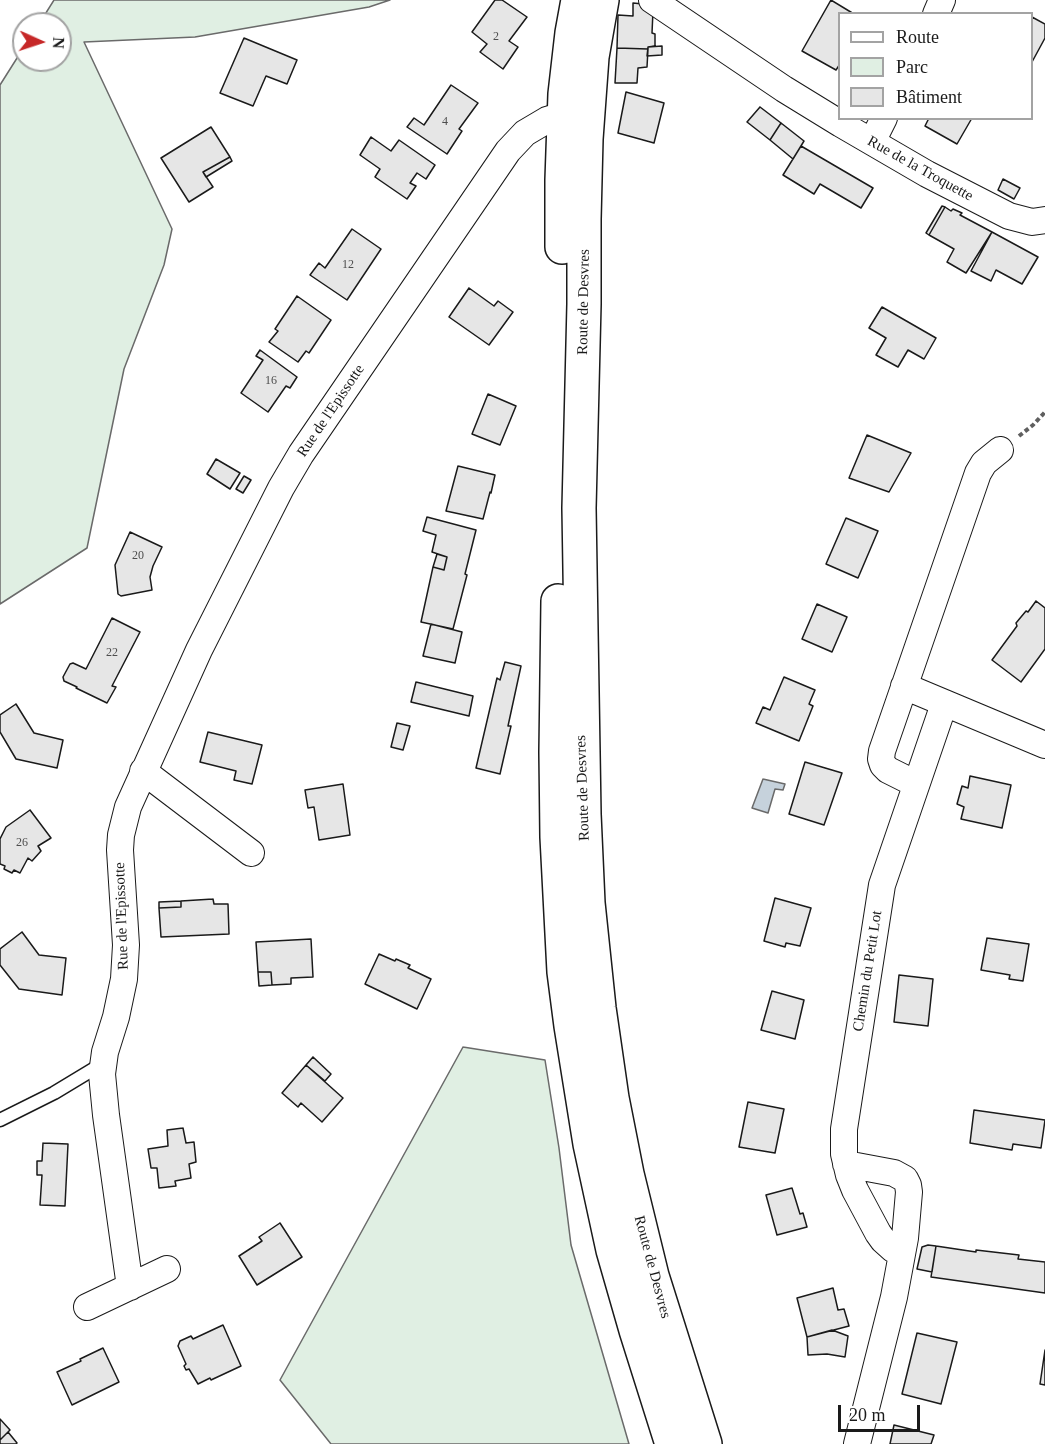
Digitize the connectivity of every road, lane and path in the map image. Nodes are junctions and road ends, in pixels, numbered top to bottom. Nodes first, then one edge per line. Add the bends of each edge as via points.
1 (578, 0) edge
2 (602, 0) edge
3 (652, 0) edge
4 (576, 117) junction
5 (883, 120) edge
6 (872, 142) junction
7 (1045, 220) edge
8 (1045, 412) edge
9 (1000, 450) joint
10 (904, 686) junction
11 (944, 704) junction
12 (1045, 745) edge
13 (143, 771) junction
14 (916, 784) junction
15 (251, 852) dead end
16 (103, 1063) junction
17 (595, 1088) junction
18 (0, 1120) edge
19 (846, 1164) junction
20 (902, 1253) junction
21 (167, 1269) dead end
22 (130, 1287) junction
23 (87, 1307) dead end
24 (672, 1444) edge
25 (705, 1444) edge
26 (857, 1444) edge

1 - 4 main road via 567,67
2 - 4 main road
3 - 6 street, Rue de la Troquette
4 - 13 street, Rue de l'Epissotte via 547,120 525,133 508,151 301,454
4 - 17 main road, Route de Desvres via 561,201 564,356 556,837 564,972
5 - 6 street
6 - 7 street, Rue de la Troquette via 1009,216 1032,222
8 - 9 path
9 - 10 street via 978,473
10 - 11 street
10 - 14 street via 881,759 888,770
11 - 12 street
11 - 14 street, Chemin du Petit Lot
13 - 15 street
13 - 16 street, Rue de l'Epissotte via 121,835 126,962
14 - 19 street, Chemin du Petit Lot via 879,895 844,1129
16 - 18 lane
16 - 22 street, Rue de l'Epissotte via 102,1085
17 - 24 main road, Route de Desvres via 595,1171 613,1250
17 - 25 main road, Route de Desvres via 622,1150 645,1251
19 - 20 street, Chemin du Petit Lot via 878,1233
19 - 20 street via 894,1173 905,1179 909,1201
20 - 26 street
21 - 22 street
22 - 23 street

